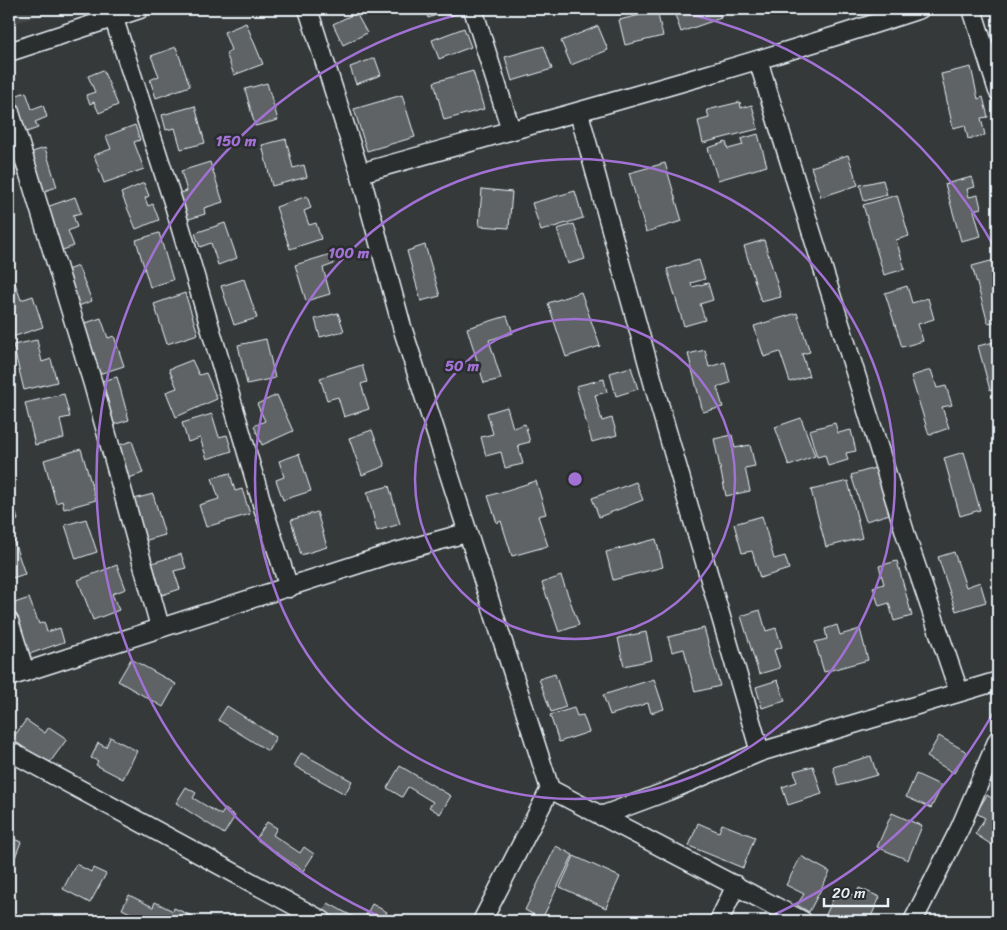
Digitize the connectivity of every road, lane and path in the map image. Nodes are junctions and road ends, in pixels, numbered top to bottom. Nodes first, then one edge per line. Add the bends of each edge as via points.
1 (140, 9) edge
2 (308, 9) edge
3 (473, 9) edge
4 (920, 9) edge
5 (972, 9) edge
6 (114, 16) junction
7 (9, 52) edge
8 (758, 60) junction
9 (998, 91) edge
10 (9, 109) edge
11 (579, 113) junction
12 (511, 130) junction
13 (360, 174) junction
14 (466, 533) junction
15 (290, 588) junction
16 (9, 621) edge
17 (160, 627) junction
18 (17, 675) edge
19 (998, 681) edge
20 (959, 692) junction
21 (998, 739) edge
22 (9, 751) edge
23 (760, 752) junction
24 (550, 789) junction
25 (601, 816) junction
26 (736, 885) junction
27 (323, 921) edge
28 (482, 921) edge
29 (718, 921) edge
30 (803, 921) edge
31 (913, 921) edge

1 - 6 street
2 - 13 street
3 - 12 street
4 - 8 street
5 - 9 street
6 - 7 street
6 - 15 street
8 - 11 street
8 - 20 street via 908,542
10 - 17 street via 93,384
11 - 12 street
11 - 23 street
12 - 13 street
13 - 14 street via 402,327
14 - 15 street via 393,553
14 - 24 street
15 - 17 street
16 - 18 street
17 - 18 street
19 - 20 street
20 - 23 street
21 - 31 street via 960,828
22 - 27 street
23 - 25 street
24 - 25 street
24 - 28 street
25 - 26 street
26 - 29 street
26 - 30 street

